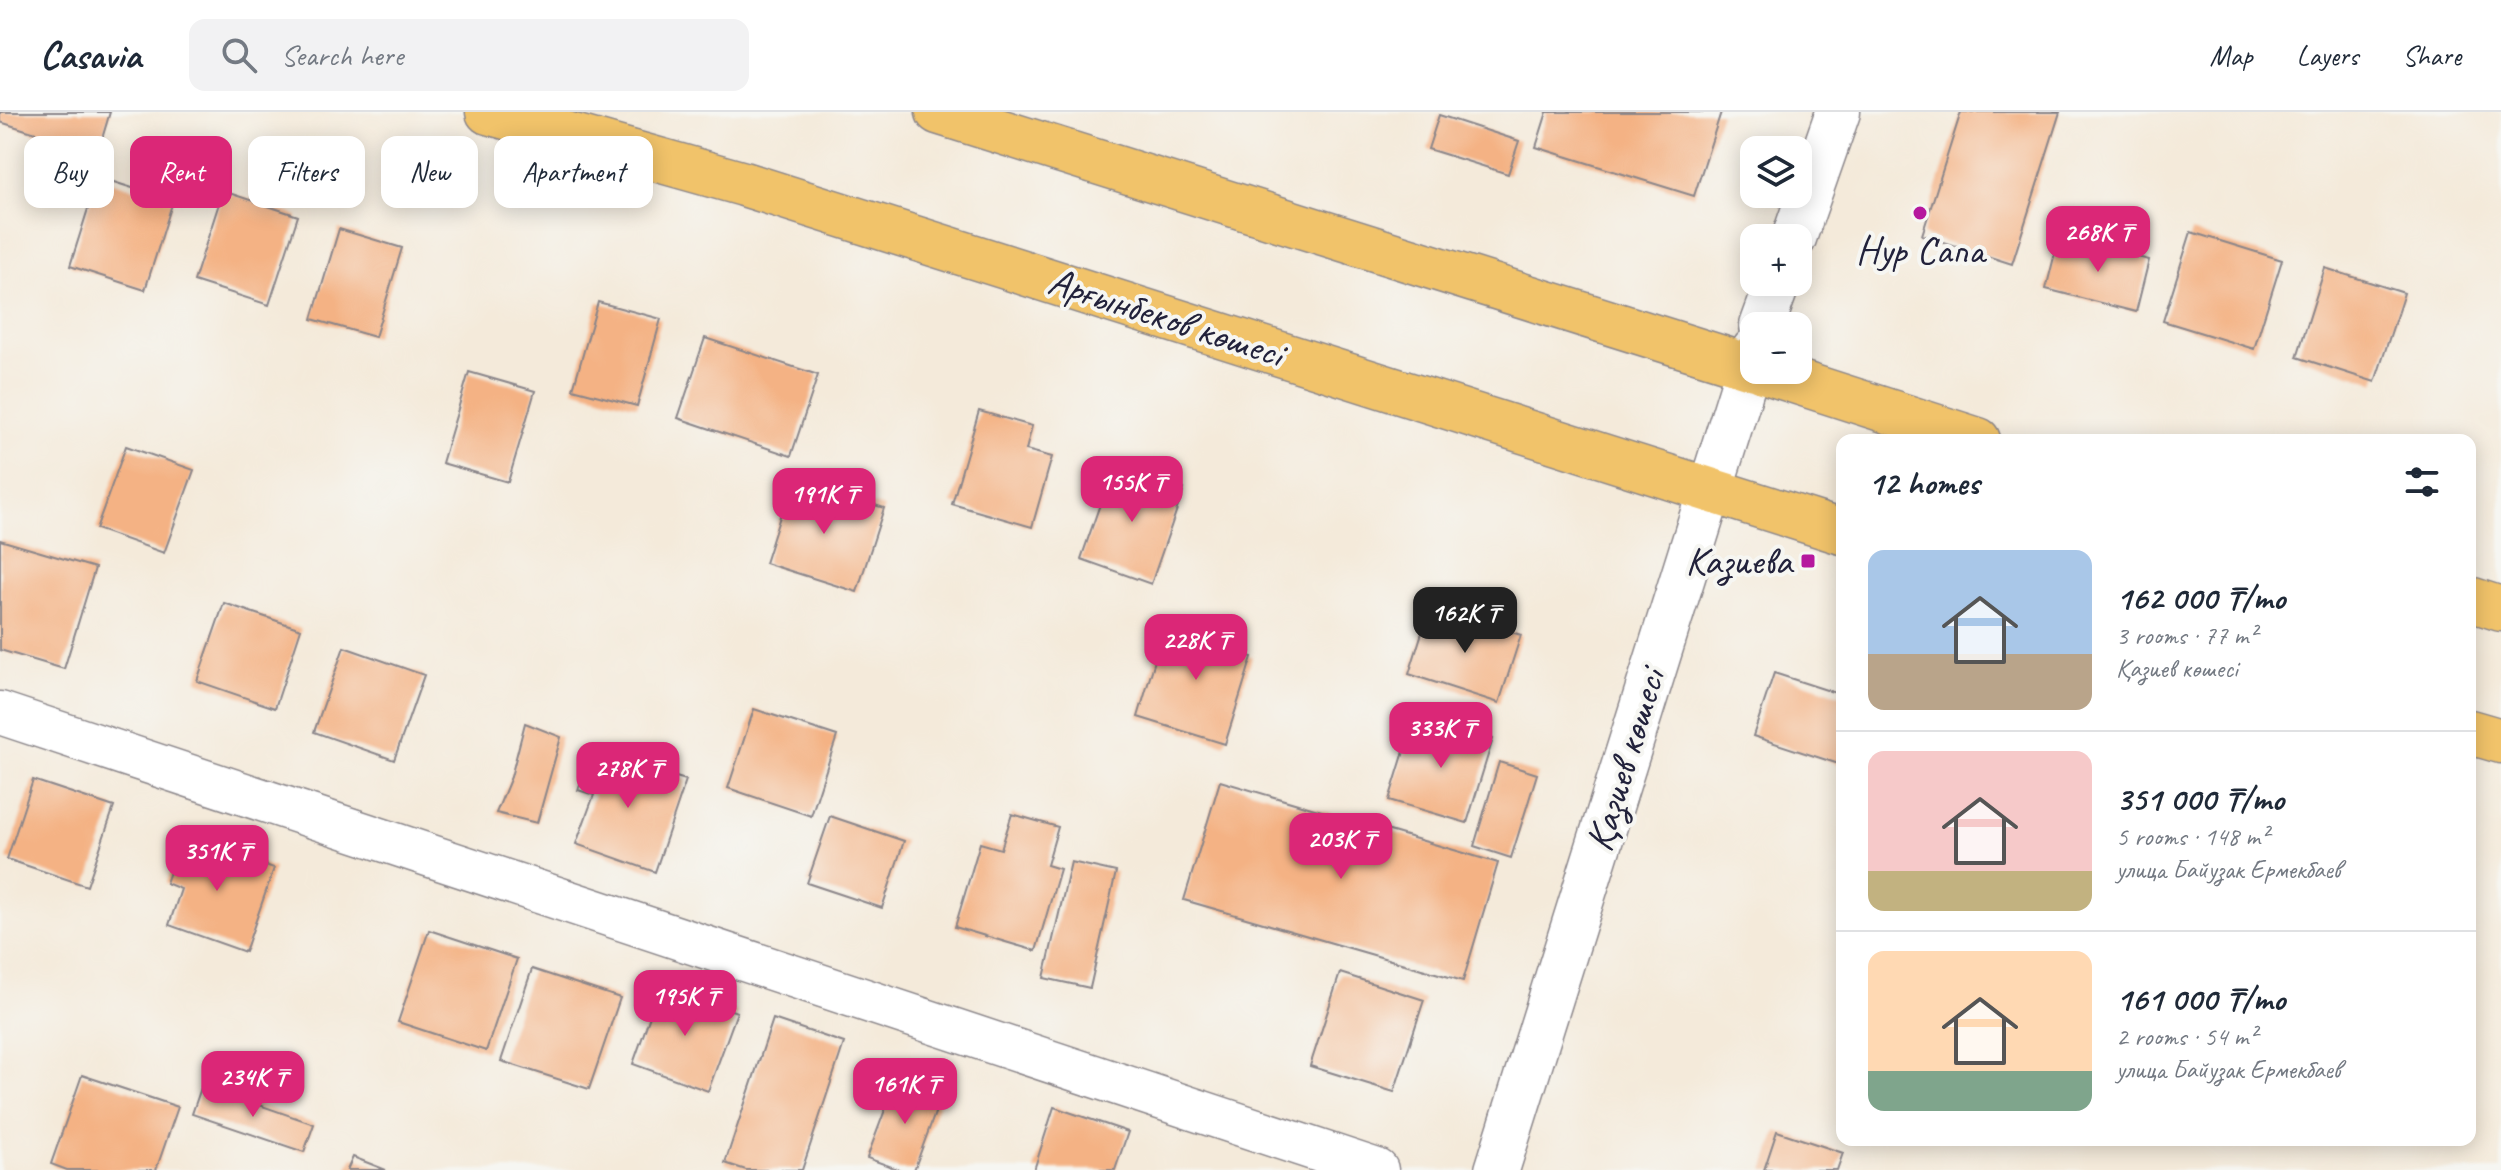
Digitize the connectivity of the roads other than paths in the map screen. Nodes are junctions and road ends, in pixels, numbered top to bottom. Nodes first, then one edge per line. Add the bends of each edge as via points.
1 (488, 112) edge
2 (938, 112) edge
3 (1838, 112) edge
4 (1799, 224) edge
5 (1740, 359) edge
6 (1812, 383) edge
7 (1747, 384) edge
8 (1961, 434) edge
9 (1709, 490) junction
10 (1836, 530) edge
11 (2476, 601) edge
12 (2501, 609) edge
13 (0, 713) edge
14 (2476, 734) edge
15 (2501, 741) edge
16 (1377, 1170) edge
17 (1497, 1170) edge

1 - 9 main road, Арғынбеков көшесі via 744,184
2 - 5 main road
3 - 4 street
6 - 8 main road
7 - 9 street, Қазиев көшесі
9 - 10 main road, Арғынбеков көшесі
9 - 17 street, Қазиев көшесі
11 - 12 main road
13 - 16 street
14 - 15 main road

